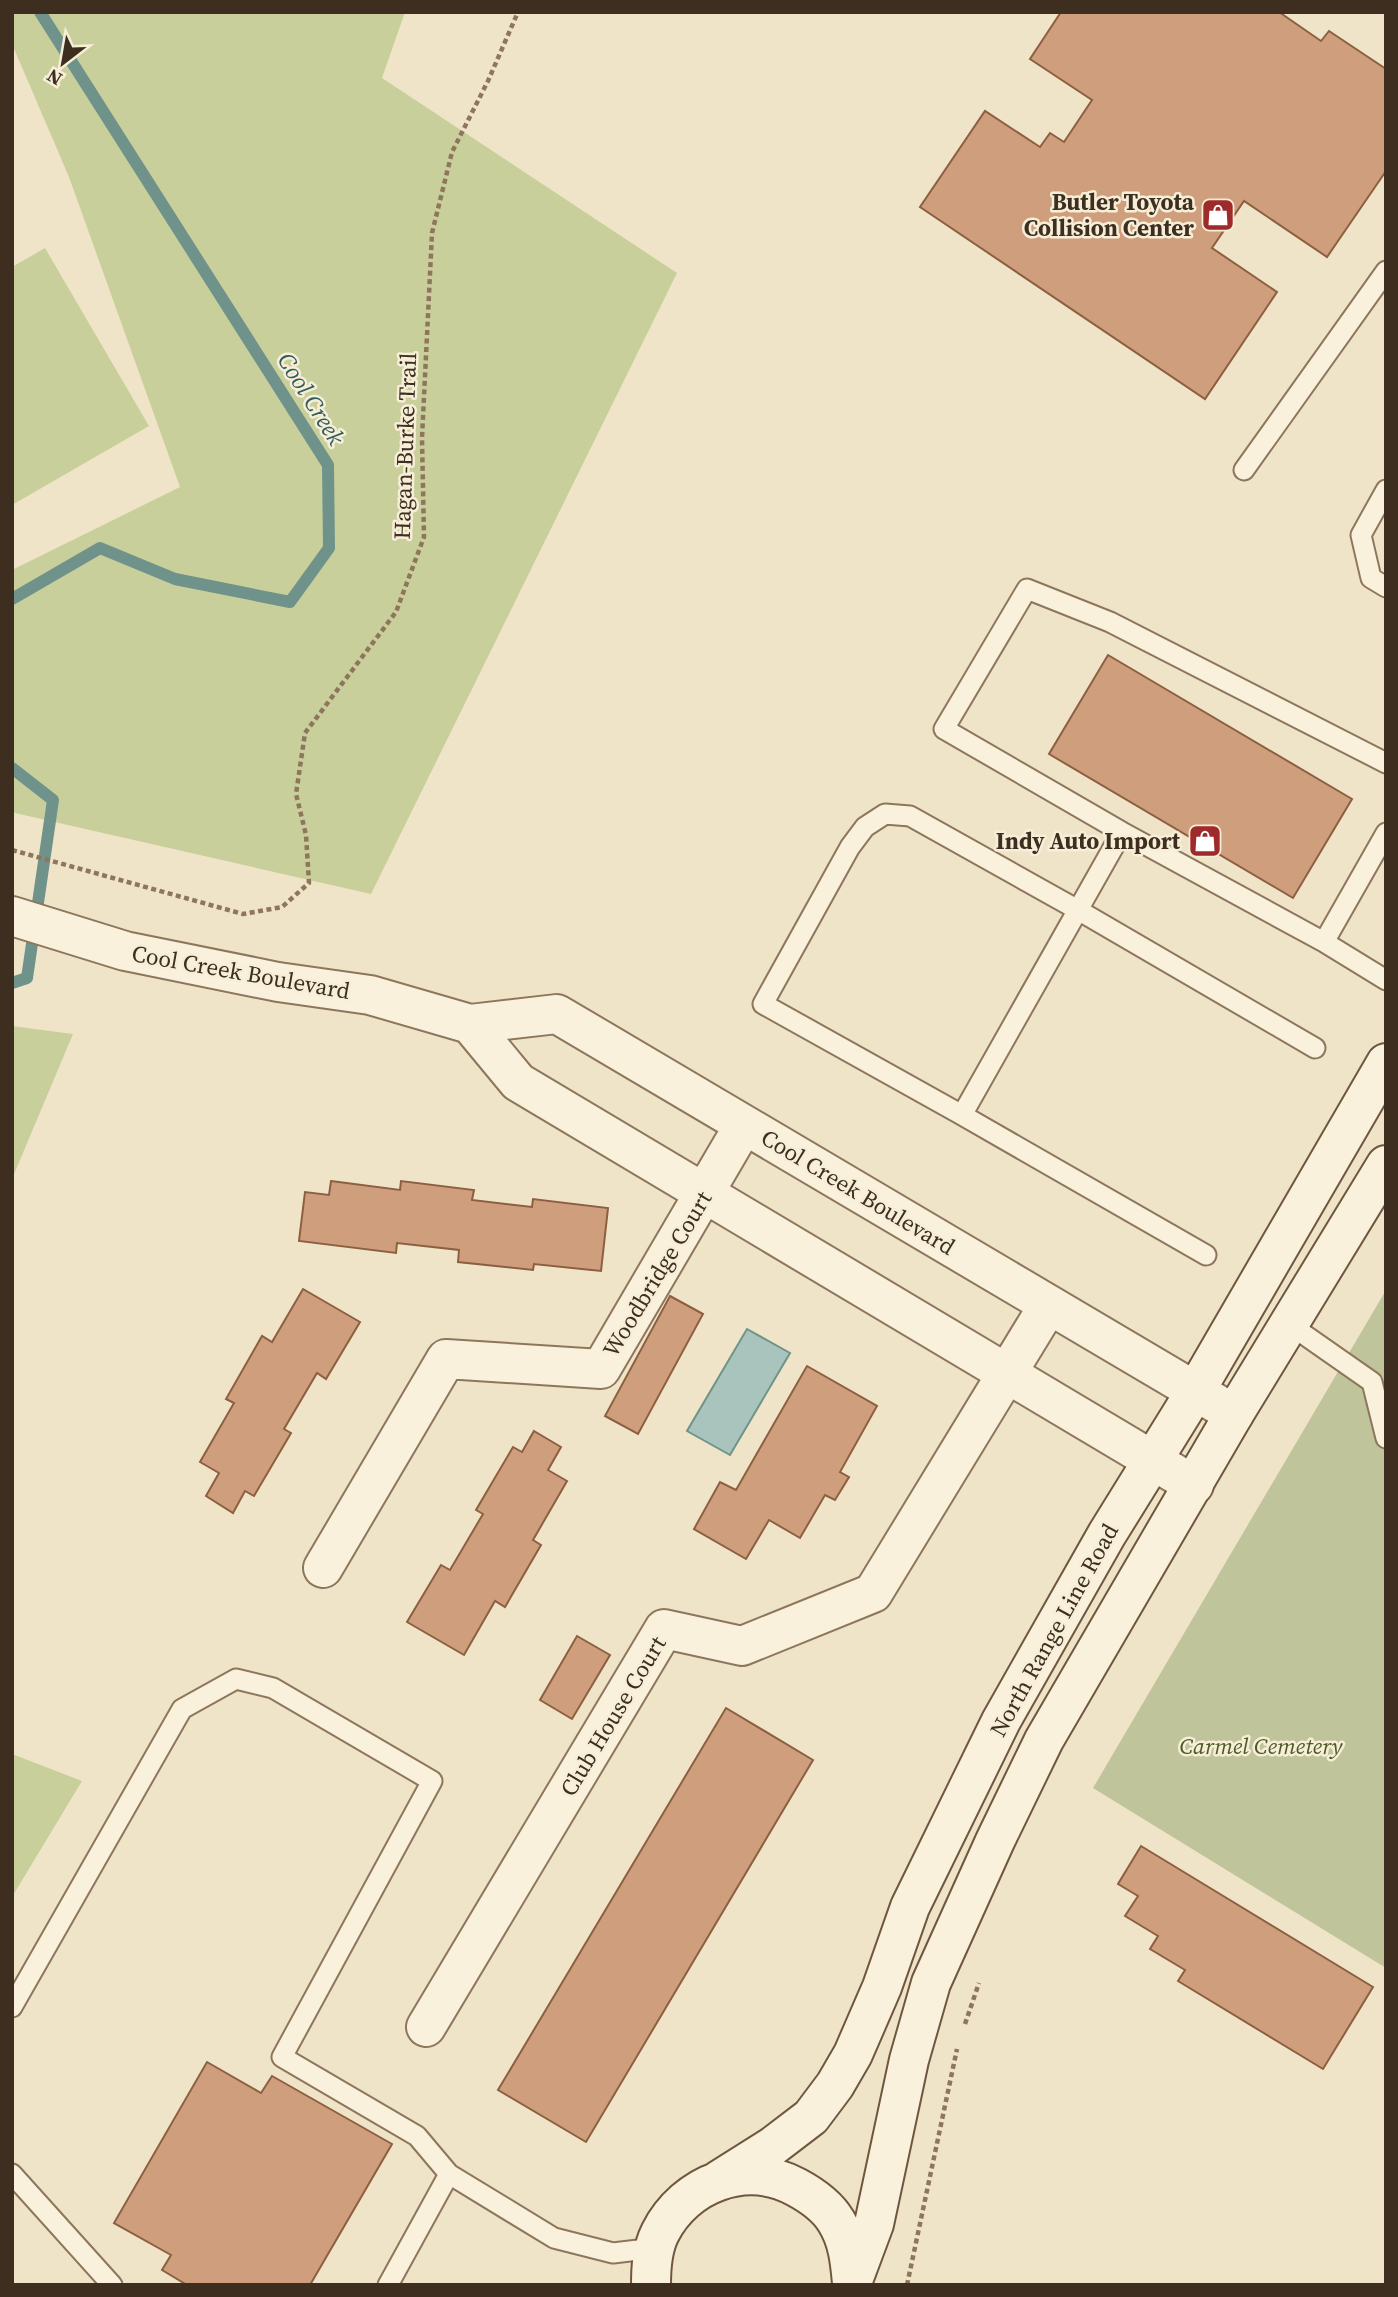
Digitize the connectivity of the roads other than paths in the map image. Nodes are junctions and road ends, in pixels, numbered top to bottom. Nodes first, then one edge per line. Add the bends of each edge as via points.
1 (1386, 271) edge
2 (1244, 470) dead end
3 (1386, 490) edge
4 (1386, 587) edge
5 (1386, 763) edge
6 (1122, 832) junction
7 (1386, 833) edge
8 (1078, 910) junction
9 (12, 916) edge
10 (1324, 942) junction
11 (1386, 980) edge
12 (470, 1024) junction
13 (1315, 1048) dead end
14 (1386, 1063) edge
15 (962, 1115) junction
16 (744, 1125) junction
17 (1386, 1165) edge
18 (705, 1195) junction
19 (1206, 1255) dead end
20 (1048, 1306) junction
21 (1289, 1324) junction
22 (1005, 1374) junction
23 (1379, 1380) edge
24 (1195, 1391) junction
25 (1234, 1414) junction
26 (1386, 1438) edge
27 (1154, 1461) junction
28 (1194, 1485) junction
29 (323, 1568) dead end
30 (12, 2007) edge
31 (426, 2027) dead end
32 (12, 2174) edge
33 (449, 2174) junction
34 (719, 2180) junction
35 (648, 2273) edge
36 (852, 2284) edge
37 (112, 2285) edge
38 (388, 2285) edge

1 - 2 lane
3 - 4 lane via 1361,535 1371,578
5 - 6 lane via 1110,622 1027,589 944,729
6 - 8 lane
6 - 10 lane
7 - 10 lane
8 - 13 lane
8 - 15 lane
8 - 15 lane via 910,816 885,814 865,827 850,847 763,1004
9 - 12 street, Cool Creek Boulevard via 125,951 370,995
10 - 11 lane
12 - 16 street, Cool Creek Boulevard via 558,1014
12 - 18 street via 517,1082
14 - 24 street, North Range Line Road
15 - 19 lane
16 - 18 street, Woodbridge Court
16 - 20 street, Cool Creek Boulevard
17 - 21 street, North Range Line Road
18 - 22 street
18 - 29 street, Woodbridge Court via 601,1369 446,1359
20 - 22 street, Club House Court
20 - 24 street, Cool Creek Boulevard
21 - 23 lane
21 - 25 street, North Range Line Road
22 - 27 street
22 - 31 street, Club House Court via 873,1593 742,1646 664,1629
23 - 26 lane
24 - 25 street, Cool Creek Boulevard
24 - 27 street, North Range Line Road
25 - 28 street, North Range Line Road
27 - 28 street
27 - 34 street, North Range Line Road via 1001,1721 910,1907 882,1987 841,2075 811,2117
28 - 36 street, North Range Line Road via 1044,1740 931,1983 909,2060 874,2224
30 - 33 lane via 182,1709 236,1679 273,1688 432,1781 282,2057 417,2136
32 - 37 lane
33 - 35 lane via 555,2238 613,2253
33 - 38 lane
34 - 35 street, North Range Line Road via 674,2210 659,2234
34 - 36 street via 752,2174 785,2180 814,2196 836,2220 849,2250

